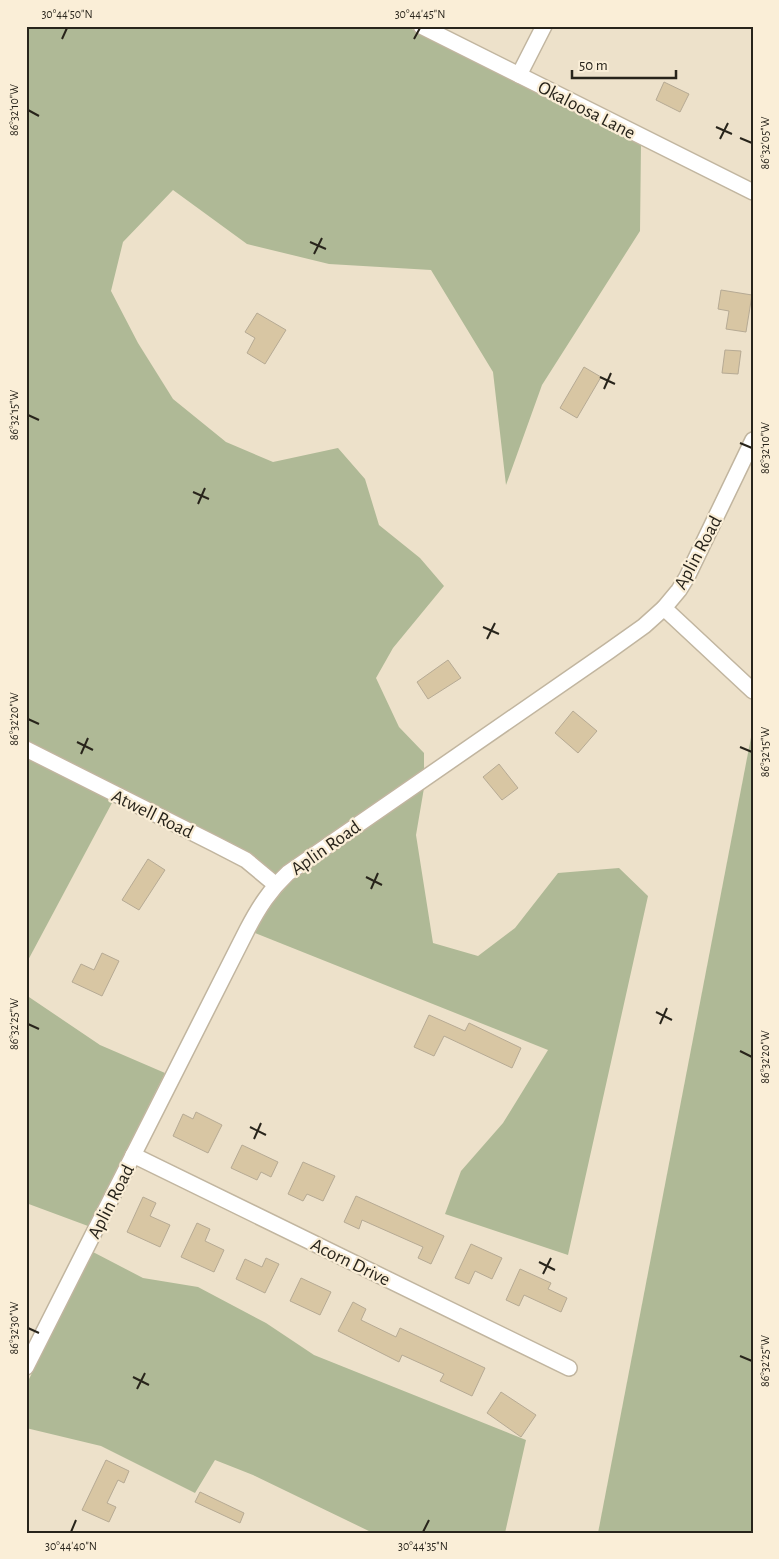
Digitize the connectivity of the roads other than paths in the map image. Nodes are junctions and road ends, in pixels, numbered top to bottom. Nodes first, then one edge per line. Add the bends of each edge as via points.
1 (422, 26) edge
2 (544, 26) edge
3 (519, 75) junction
4 (753, 192) edge
5 (753, 440) edge
6 (664, 608) junction
7 (753, 691) edge
8 (26, 749) edge
9 (276, 885) junction
10 (133, 1155) junction
11 (26, 1367) edge
12 (569, 1368) dead end

1 - 3 street, Okaloosa Lane
2 - 3 street
3 - 4 street, Okaloosa Lane
5 - 6 street, Aplin Road via 687,577
6 - 7 street
6 - 9 street, Aplin Road via 644,626 288,873
8 - 9 street, Atwell Road via 246,860
9 - 10 street, Aplin Road via 261,903
10 - 11 street, Aplin Road
10 - 12 street, Acorn Drive

